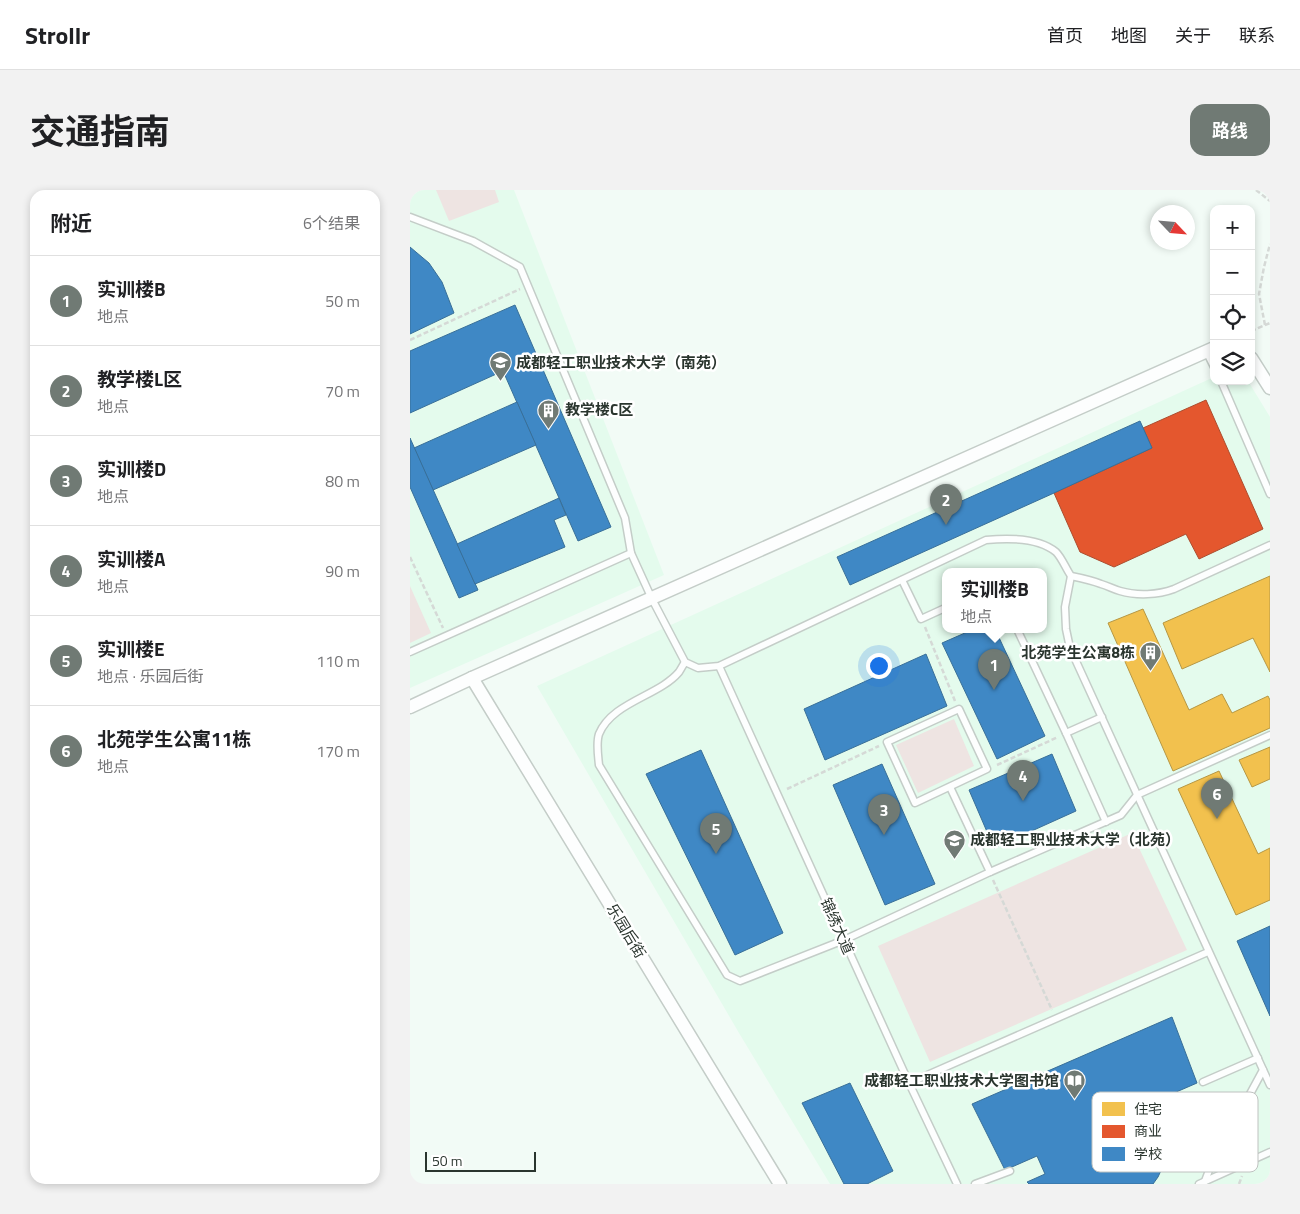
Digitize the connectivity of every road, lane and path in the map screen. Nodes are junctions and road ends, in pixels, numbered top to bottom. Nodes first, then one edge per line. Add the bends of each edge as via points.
1 (1256, 190) edge
2 (1270, 201) edge
3 (410, 216) edge
4 (1270, 244) edge
5 (528, 285) junction
6 (1270, 323) edge
7 (1265, 325) junction
8 (1255, 329) edge
9 (410, 340) edge
10 (1210, 350) edge
11 (1255, 364) edge
12 (1222, 385) edge
13 (1270, 388) edge
14 (1270, 494) edge
15 (1270, 545) edge
16 (631, 553) junction
17 (410, 557) edge
18 (1071, 576) junction
19 (902, 580) junction
20 (652, 599) junction
21 (942, 609) edge
22 (921, 619) junction
23 (1019, 633) edge
24 (447, 636) junction
25 (410, 652) edge
26 (685, 662) junction
27 (719, 666) junction
28 (472, 678) junction
29 (410, 707) edge
30 (959, 709) junction
31 (1102, 717) junction
32 (1066, 733) junction
33 (1270, 735) edge
34 (887, 742) junction
35 (986, 770) junction
36 (950, 787) junction
37 (777, 794) junction
38 (1138, 795) junction
39 (1106, 822) junction
40 (990, 872) junction
41 (844, 940) junction
42 (1208, 952) junction
43 (1056, 1018) junction
44 (1258, 1058) junction
45 (1263, 1070) junction
46 (1203, 1082) dead end
47 (909, 1083) junction
48 (1270, 1086) edge
49 (1251, 1092) edge
50 (1270, 1152) edge
51 (1258, 1157) edge
52 (1010, 1171) dead end
53 (1226, 1172) edge
54 (1202, 1183) edge
55 (780, 1184) edge
56 (958, 1184) edge
57 (975, 1184) edge

1 - 2 path
3 - 5 lane via 473,241 520,267
4 - 7 path via 1258,294
5 - 9 path
5 - 16 lane via 625,518
6 - 7 path
7 - 8 path
10 - 20 street
11 - 13 street
12 - 14 lane
15 - 18 lane via 1166,592 1119,591
16 - 20 lane
16 - 24 lane
17 - 24 path
18 - 19 lane via 1056,552 1042,544 1007,538 986,540
18 - 31 lane via 1065,607 1070,648
19 - 22 lane
19 - 27 lane
20 - 26 lane
20 - 28 street
21 - 22 lane
22 - 30 path
23 - 32 lane
24 - 25 lane
26 - 27 lane via 698,668
26 - 41 lane via 665,684 608,720 599,734 599,765 727,975 740,981
27 - 37 lane, 锦绣大道
28 - 29 street
28 - 55 street, 乐园后街
30 - 34 lane
30 - 35 lane
31 - 32 lane
31 - 38 lane
32 - 35 path
32 - 39 lane
33 - 38 lane
34 - 36 lane via 915,803
34 - 37 path
35 - 36 lane
36 - 40 lane
37 - 41 lane, 锦绣大道
38 - 39 lane via 1121,815
38 - 42 lane
39 - 40 lane
40 - 41 lane
40 - 43 path
41 - 47 lane, 锦绣大道
42 - 43 lane
42 - 44 lane
43 - 47 lane
44 - 45 lane
44 - 46 lane
45 - 48 lane
45 - 49 lane
47 - 56 lane, 锦绣大道
50 - 51 lane
52 - 57 lane
53 - 54 lane

